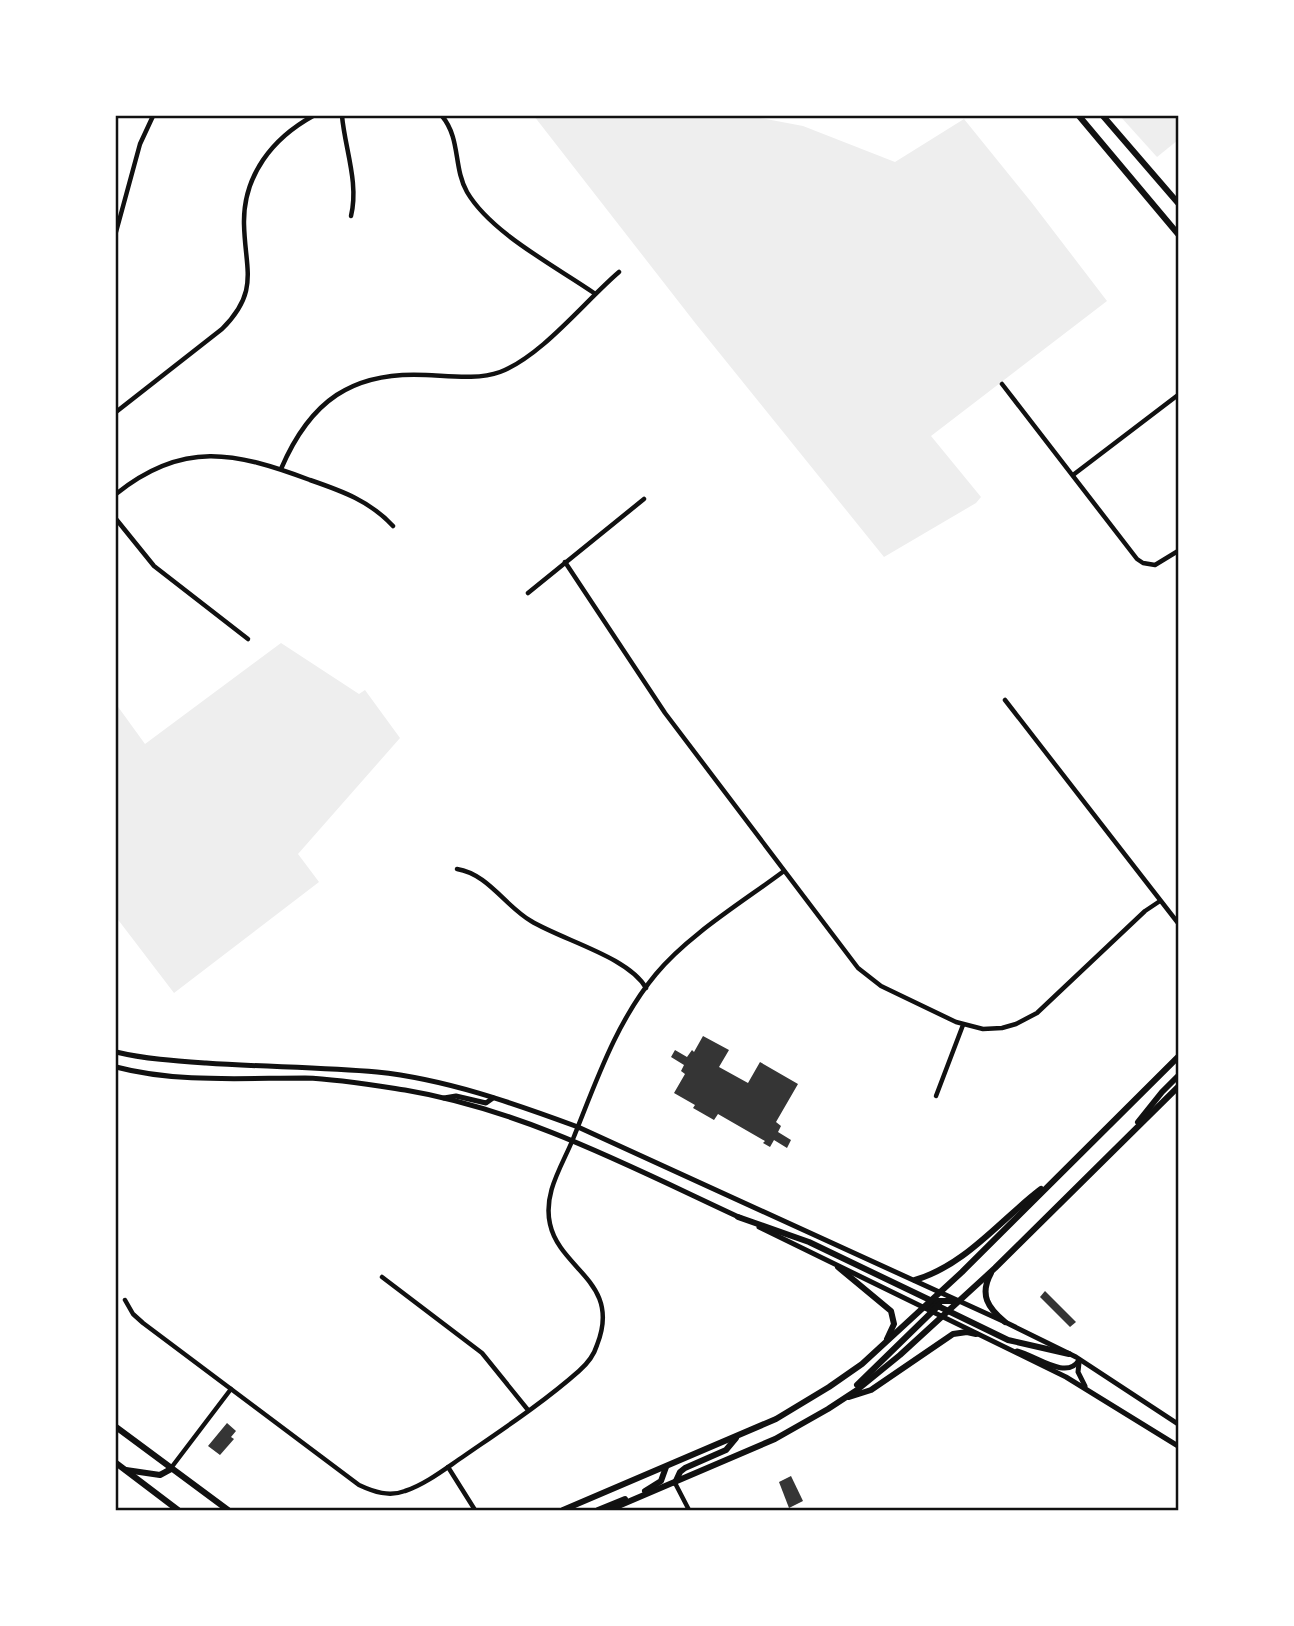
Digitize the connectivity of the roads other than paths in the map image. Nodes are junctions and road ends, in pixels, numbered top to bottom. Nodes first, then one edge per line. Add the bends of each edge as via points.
1 (153, 116) edge
2 (313, 116) edge
3 (342, 116) edge
4 (442, 116) edge
5 (1079, 116) edge
6 (1103, 116) edge
7 (1178, 203) edge
8 (351, 216) dead end
9 (116, 232) edge
10 (1178, 234) edge
11 (619, 272) dead end
12 (594, 293) junction
13 (1002, 384) dead end
14 (1178, 394) edge
15 (116, 412) edge
16 (281, 469) junction
17 (1073, 475) junction
18 (116, 494) edge
19 (644, 499) dead end
20 (116, 519) edge
21 (393, 526) dead end
22 (1178, 551) edge
23 (565, 562) junction
24 (528, 593) dead end
25 (248, 639) dead end
26 (1004, 701) dead end
27 (457, 869) dead end
28 (784, 871) junction
29 (1160, 901) junction
30 (1178, 923) edge
31 (646, 988) junction
32 (963, 1025) junction
33 (118, 1052) edge
34 (1178, 1057) edge
35 (186, 1062) junction
36 (213, 1063) junction
37 (117, 1067) edge
38 (185, 1076) junction
39 (1178, 1076) edge
40 (212, 1077) junction
41 (1178, 1087) edge
42 (936, 1096) dead end
43 (441, 1098) junction
44 (493, 1098) junction
45 (578, 1126) junction
46 (573, 1140) junction
47 (1122, 1143) junction
48 (1059, 1175) junction
49 (738, 1217) junction
50 (838, 1267) junction
51 (995, 1268) junction
52 (382, 1277) dead end
53 (915, 1280) junction
54 (940, 1292) junction
55 (125, 1300) dead end
56 (932, 1301) junction
57 (958, 1301) junction
58 (937, 1307) junction
59 (924, 1308) junction
60 (947, 1311) junction
61 (941, 1317) junction
62 (1005, 1322) junction
63 (976, 1334) junction
64 (881, 1348) junction
65 (1006, 1348) junction
66 (1069, 1354) junction
67 (1079, 1360) junction
68 (231, 1389) junction
69 (1088, 1390) junction
70 (846, 1397) junction
71 (528, 1410) junction
72 (1178, 1424) edge
73 (116, 1427) edge
74 (738, 1436) junction
75 (1178, 1446) edge
76 (116, 1463) edge
77 (448, 1467) junction
78 (666, 1467) junction
79 (171, 1469) junction
80 (124, 1470) junction
81 (675, 1483) junction
82 (178, 1509) edge
83 (228, 1510) edge
84 (475, 1510) edge
85 (563, 1510) edge
86 (598, 1510) edge
87 (609, 1510) edge
88 (689, 1510) edge

1 - 9 street via 140,144
2 - 15 street via 279,140 253,179 244,217 248,283 236,313
3 - 8 street via 353,181
4 - 12 street via 454,134 462,181 480,210 501,230
5 - 10 main road
6 - 7 main road
11 - 12 street
12 - 16 street via 538,348 501,371 478,376 395,374 350,387 312,416
13 - 17 street
14 - 17 street
16 - 18 street via 237,457 179,459 143,474
16 - 21 street via 359,499
17 - 22 street via 1137,559 1161,564
19 - 23 street
20 - 25 street via 154,566
23 - 24 street
23 - 28 street via 665,713
26 - 29 street
27 - 31 street via 474,873 532,922 633,972
28 - 31 street via 679,951
28 - 32 street via 867,977
29 - 30 street
29 - 32 street via 1030,1018 992,1029
31 - 45 street via 618,1033
32 - 42 street
33 - 35 main road
33 - 37 main road
34 - 48 main road
35 - 36 main road
35 - 38 main road
36 - 40 main road
36 - 44 main road via 378,1072
37 - 38 main road
38 - 40 main road
39 - 47 main road
40 - 43 main road via 309,1078
41 - 47 main road
43 - 44 main road via 456,1096 486,1103
43 - 46 main road
44 - 45 main road
45 - 46 street
45 - 53 main road
46 - 49 main road
46 - 71 street via 555,1178 549,1221 557,1244 596,1292 601,1332 588,1361
47 - 51 main road
48 - 53 main road via 964,1255
48 - 54 main road
49 - 50 main road
49 - 56 main road via 809,1242
50 - 59 main road
50 - 64 main road via 892,1314 892,1329
51 - 57 main road
51 - 62 main road via 985,1297
52 - 71 street via 482,1353
53 - 54 main road
54 - 56 main road
54 - 57 main road
54 - 58 main road
55 - 68 street via 143,1323
56 - 58 main road
56 - 59 main road
57 - 58 main road
57 - 60 main road
57 - 62 main road
58 - 59 main road
58 - 60 main road
58 - 61 main road
58 - 70 main road
59 - 64 main road
60 - 61 main road
60 - 66 main road via 1009,1340
61 - 63 main road
61 - 70 main road
62 - 66 main road
63 - 65 main road
63 - 70 main road via 953,1334 871,1390
64 - 74 main road via 829,1387
65 - 67 main road via 1066,1370
65 - 69 main road
66 - 67 main road
67 - 69 main road via 1078,1372
67 - 72 main road
68 - 77 street via 370,1490 402,1492
68 - 79 street
69 - 75 main road
70 - 81 main road via 775,1439
71 - 77 street
73 - 79 main road
74 - 78 main road
74 - 81 main road via 726,1450 685,1468
76 - 80 main road
77 - 84 street
78 - 85 main road
78 - 86 main road via 657,1485
79 - 80 main road via 160,1475
79 - 83 main road
80 - 82 main road
81 - 87 main road
81 - 88 street

